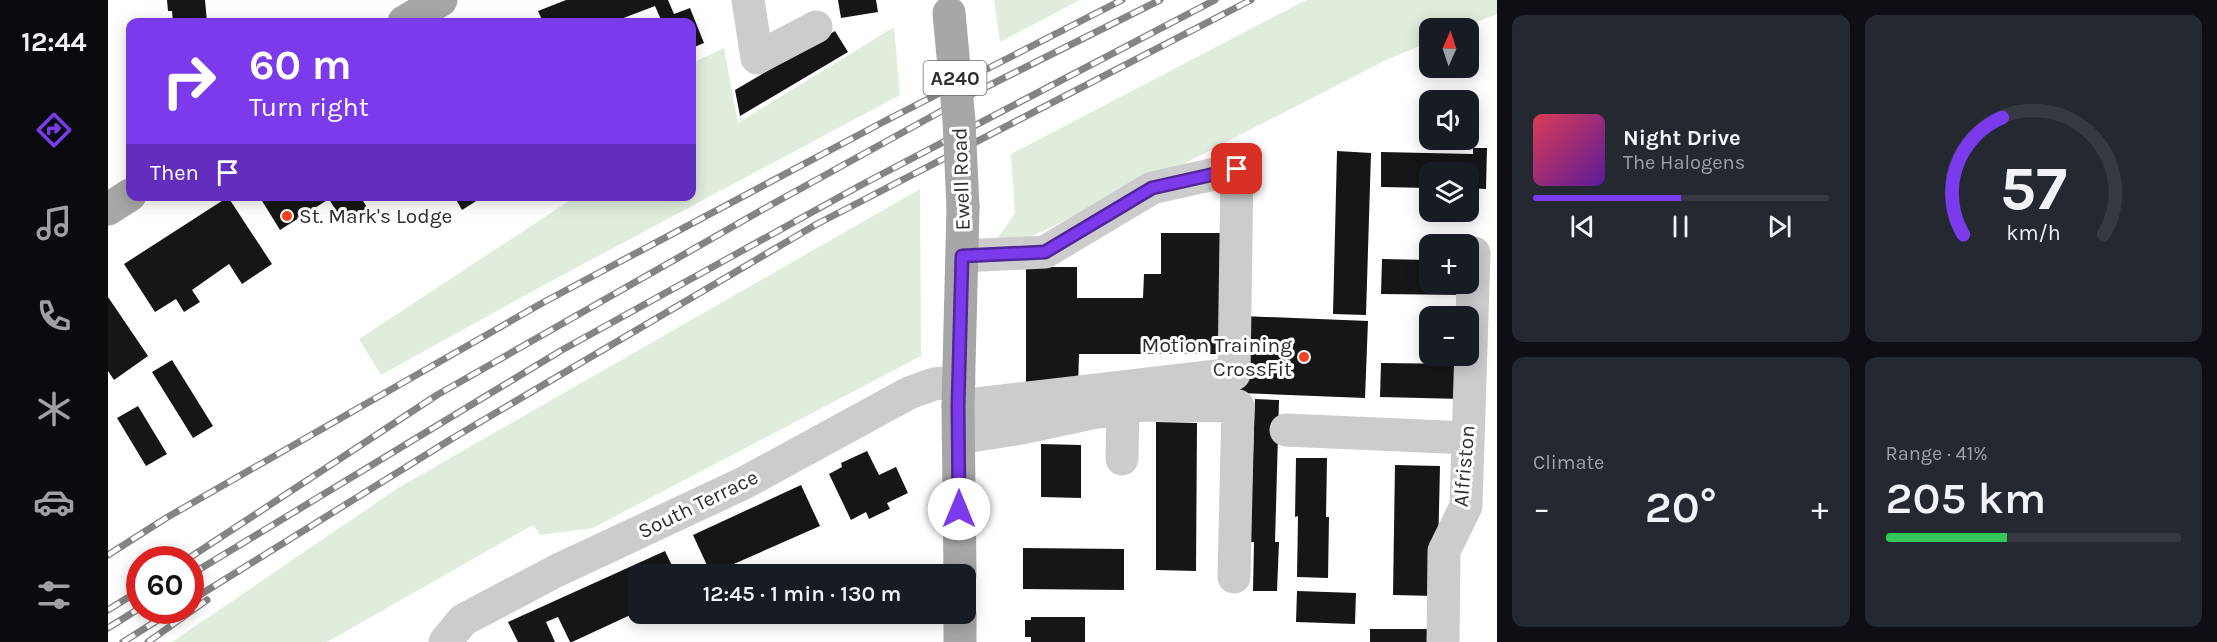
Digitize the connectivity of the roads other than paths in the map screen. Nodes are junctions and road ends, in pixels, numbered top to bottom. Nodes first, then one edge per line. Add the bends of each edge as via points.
1 (441, 0) edge
2 (748, 0) edge
3 (949, 6) edge
4 (411, 18) edge
5 (816, 27) dead end
6 (126, 198) edge
7 (108, 209) edge
8 (962, 256) junction
9 (1469, 366) edge
10 (958, 409) junction
11 (1122, 410) junction
12 (1286, 430) dead end
13 (1468, 438) junction
14 (1122, 459) dead end
15 (960, 564) edge
16 (1234, 577) dead end
17 (960, 624) edge
18 (445, 642) edge
19 (960, 642) edge
20 (1443, 642) edge

1 - 4 main road
2 - 5 street via 757,58
3 - 8 main road, Ewell Road / A240, bridge via 959,121
6 - 7 main road
8 - 10 main road, Ewell Road / A240
8 - 10 street via 1045,252 1152,188 1237,169 1234,374
9 - 13 street, Alfriston
10 - 11 street via 1021,428
10 - 15 main road, Ewell Road / A240
10 - 18 street, South Terrace via 934,384 909,393 744,483 556,571 464,620
11 - 14 street
11 - 16 street via 1140,405 1238,406
12 - 13 street
13 - 20 street, Alfriston via 1466,506 1444,550
17 - 19 main road

